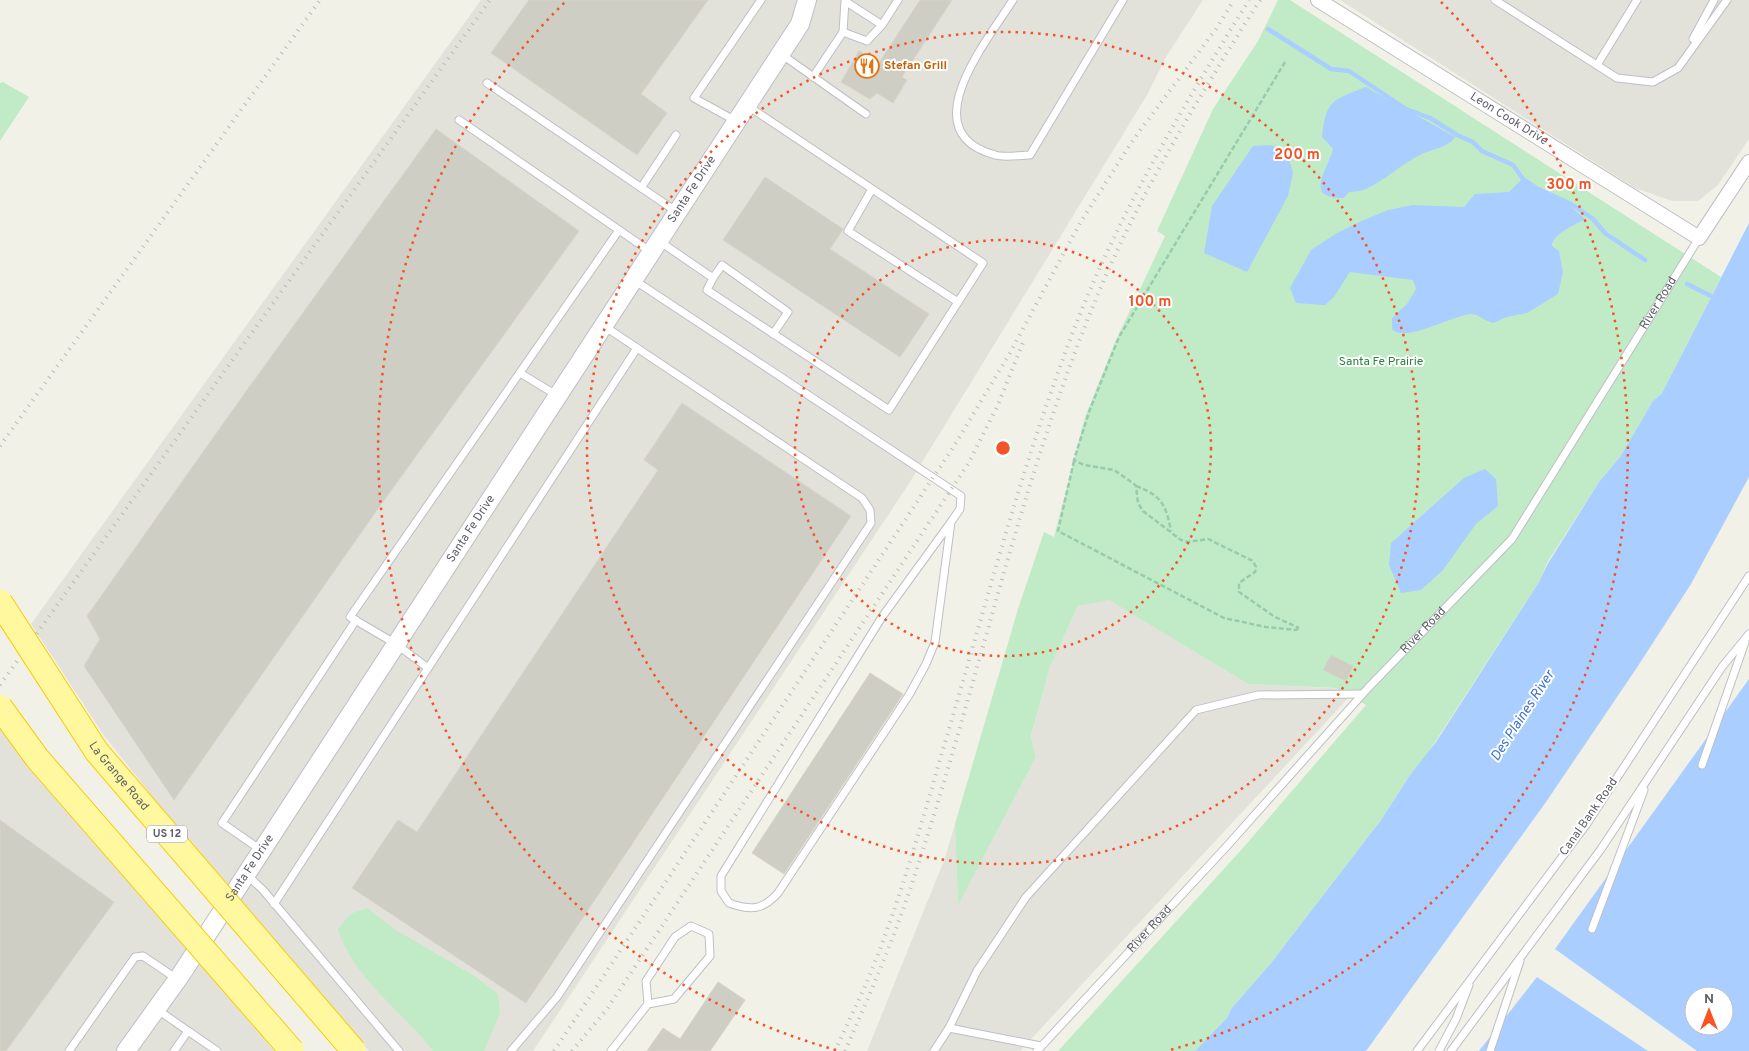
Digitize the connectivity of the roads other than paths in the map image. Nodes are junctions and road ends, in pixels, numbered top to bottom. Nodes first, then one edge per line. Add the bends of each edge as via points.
1 (761, 0) edge
2 (898, 0) edge
3 (1013, 0) edge
4 (1123, 0) edge
5 (1318, 0) edge
6 (1637, 0) edge
7 (1714, 0) edge
8 (1727, 0) edge
9 (803, 1) edge
10 (844, 1) edge
11 (1498, 1) edge
12 (882, 25) junction
13 (843, 32) junction
14 (780, 54) junction
15 (1682, 60) junction
16 (1597, 65) junction
17 (813, 77) junction
18 (486, 83) dead end
19 (747, 106) junction
20 (866, 114) dead end
21 (459, 120) dead end
22 (736, 122) junction
23 (676, 135) dead end
24 (1749, 162) edge
25 (642, 188) junction
26 (872, 188) junction
27 (677, 212) junction
28 (619, 230) junction
29 (1699, 238) junction
30 (655, 247) junction
31 (713, 278) junction
32 (633, 280) junction
33 (958, 302) junction
34 (603, 326) junction
35 (773, 334) junction
36 (637, 348) junction
37 (520, 373) junction
38 (558, 396) junction
39 (951, 522) junction
40 (1749, 576) edge
41 (0, 602) edge
42 (356, 620) junction
43 (1748, 634) edge
44 (396, 644) junction
45 (428, 668) junction
46 (1362, 694) junction
47 (0, 707) edge
48 (1702, 765) dead end
49 (1648, 778) junction
50 (262, 850) junction
51 (246, 874) junction
52 (274, 904) junction
53 (1592, 929) dead end
54 (1523, 954) junction
55 (1473, 976) junction
56 (177, 979) junction
57 (648, 1004) junction
58 (156, 1009) junction
59 (949, 1028) junction
60 (188, 1031) junction
61 (1039, 1049) edge
62 (69, 1051) edge
63 (126, 1051) edge
64 (174, 1051) edge
65 (218, 1051) edge
66 (292, 1051) edge
67 (354, 1051) edge
68 (399, 1051) edge
69 (511, 1051) edge
70 (611, 1051) edge
71 (934, 1051) edge
72 (1417, 1051) edge
73 (1439, 1051) edge
74 (1451, 1051) edge
75 (1490, 1051) edge

1 - 22 lane via 694,98
2 - 12 lane
3 - 4 lane via 971,66 956,101 957,125 972,146 997,156 1030,155
5 - 29 street, Leon Cook Drive
6 - 16 lane
7 - 15 lane
8 - 15 lane
9 - 14 street, Santa Fe Drive via 800,24
10 - 12 lane
10 - 13 lane
11 - 16 lane
12 - 13 lane via 867,41
13 - 17 lane
14 - 17 lane
14 - 19 street, Santa Fe Drive
15 - 16 lane via 1678,68 1653,82 1616,78
17 - 20 lane
18 - 25 lane
19 - 22 street, Santa Fe Drive
19 - 26 lane
21 - 28 lane
22 - 27 street, Santa Fe Drive
23 - 25 lane
24 - 29 street, River Road
25 - 27 lane
26 - 33 lane via 848,231
26 - 33 lane via 983,262
27 - 30 street, Santa Fe Drive
28 - 30 lane
28 - 37 lane
29 - 46 lane, River Road via 1512,539
30 - 31 lane
30 - 32 street, Santa Fe Drive
31 - 35 lane via 707,290
31 - 35 lane via 722,265 788,312
32 - 34 street, Santa Fe Drive
32 - 39 lane via 952,488 961,496 960,509
33 - 35 lane via 889,410
34 - 36 lane
34 - 38 street, Santa Fe Drive
36 - 45 lane
36 - 69 lane via 862,498 870,510 871,523 557,997
37 - 38 lane
37 - 42 lane via 350,617
38 - 44 street, Santa Fe Drive
39 - 39 lane via 882,617 722,876 722,891 729,903 753,910 768,904 778,893 909,694 935,642
40 - 55 lane, Canal Bank Road via 1586,825
41 - 67 highway, La Grange Road / US 12, bridge via 96,752
42 - 44 lane
42 - 50 lane via 222,823
43 - 48 lane
43 - 49 lane via 1722,667
44 - 45 lane
44 - 50 street, Santa Fe Drive
45 - 52 lane
46 - 59 lane via 1258,696 1196,710 1026,897 976,971
46 - 61 lane, River Road
47 - 66 highway, bridge via 37,758
49 - 53 lane
49 - 54 lane via 1601,849
50 - 51 street, Santa Fe Drive
51 - 52 lane
51 - 56 street, Santa Fe Drive
52 - 68 lane
54 - 74 lane
54 - 75 lane
55 - 72 lane, Canal Bank Road
55 - 73 lane
56 - 58 street, Santa Fe Drive
56 - 62 lane via 143,956 135,957
57 - 57 lane via 674,999 710,956 709,934 691,926 674,937 646,981
57 - 70 lane
58 - 60 lane
58 - 63 street, Santa Fe Drive
59 - 61 lane
59 - 71 lane
60 - 64 lane
60 - 65 lane

